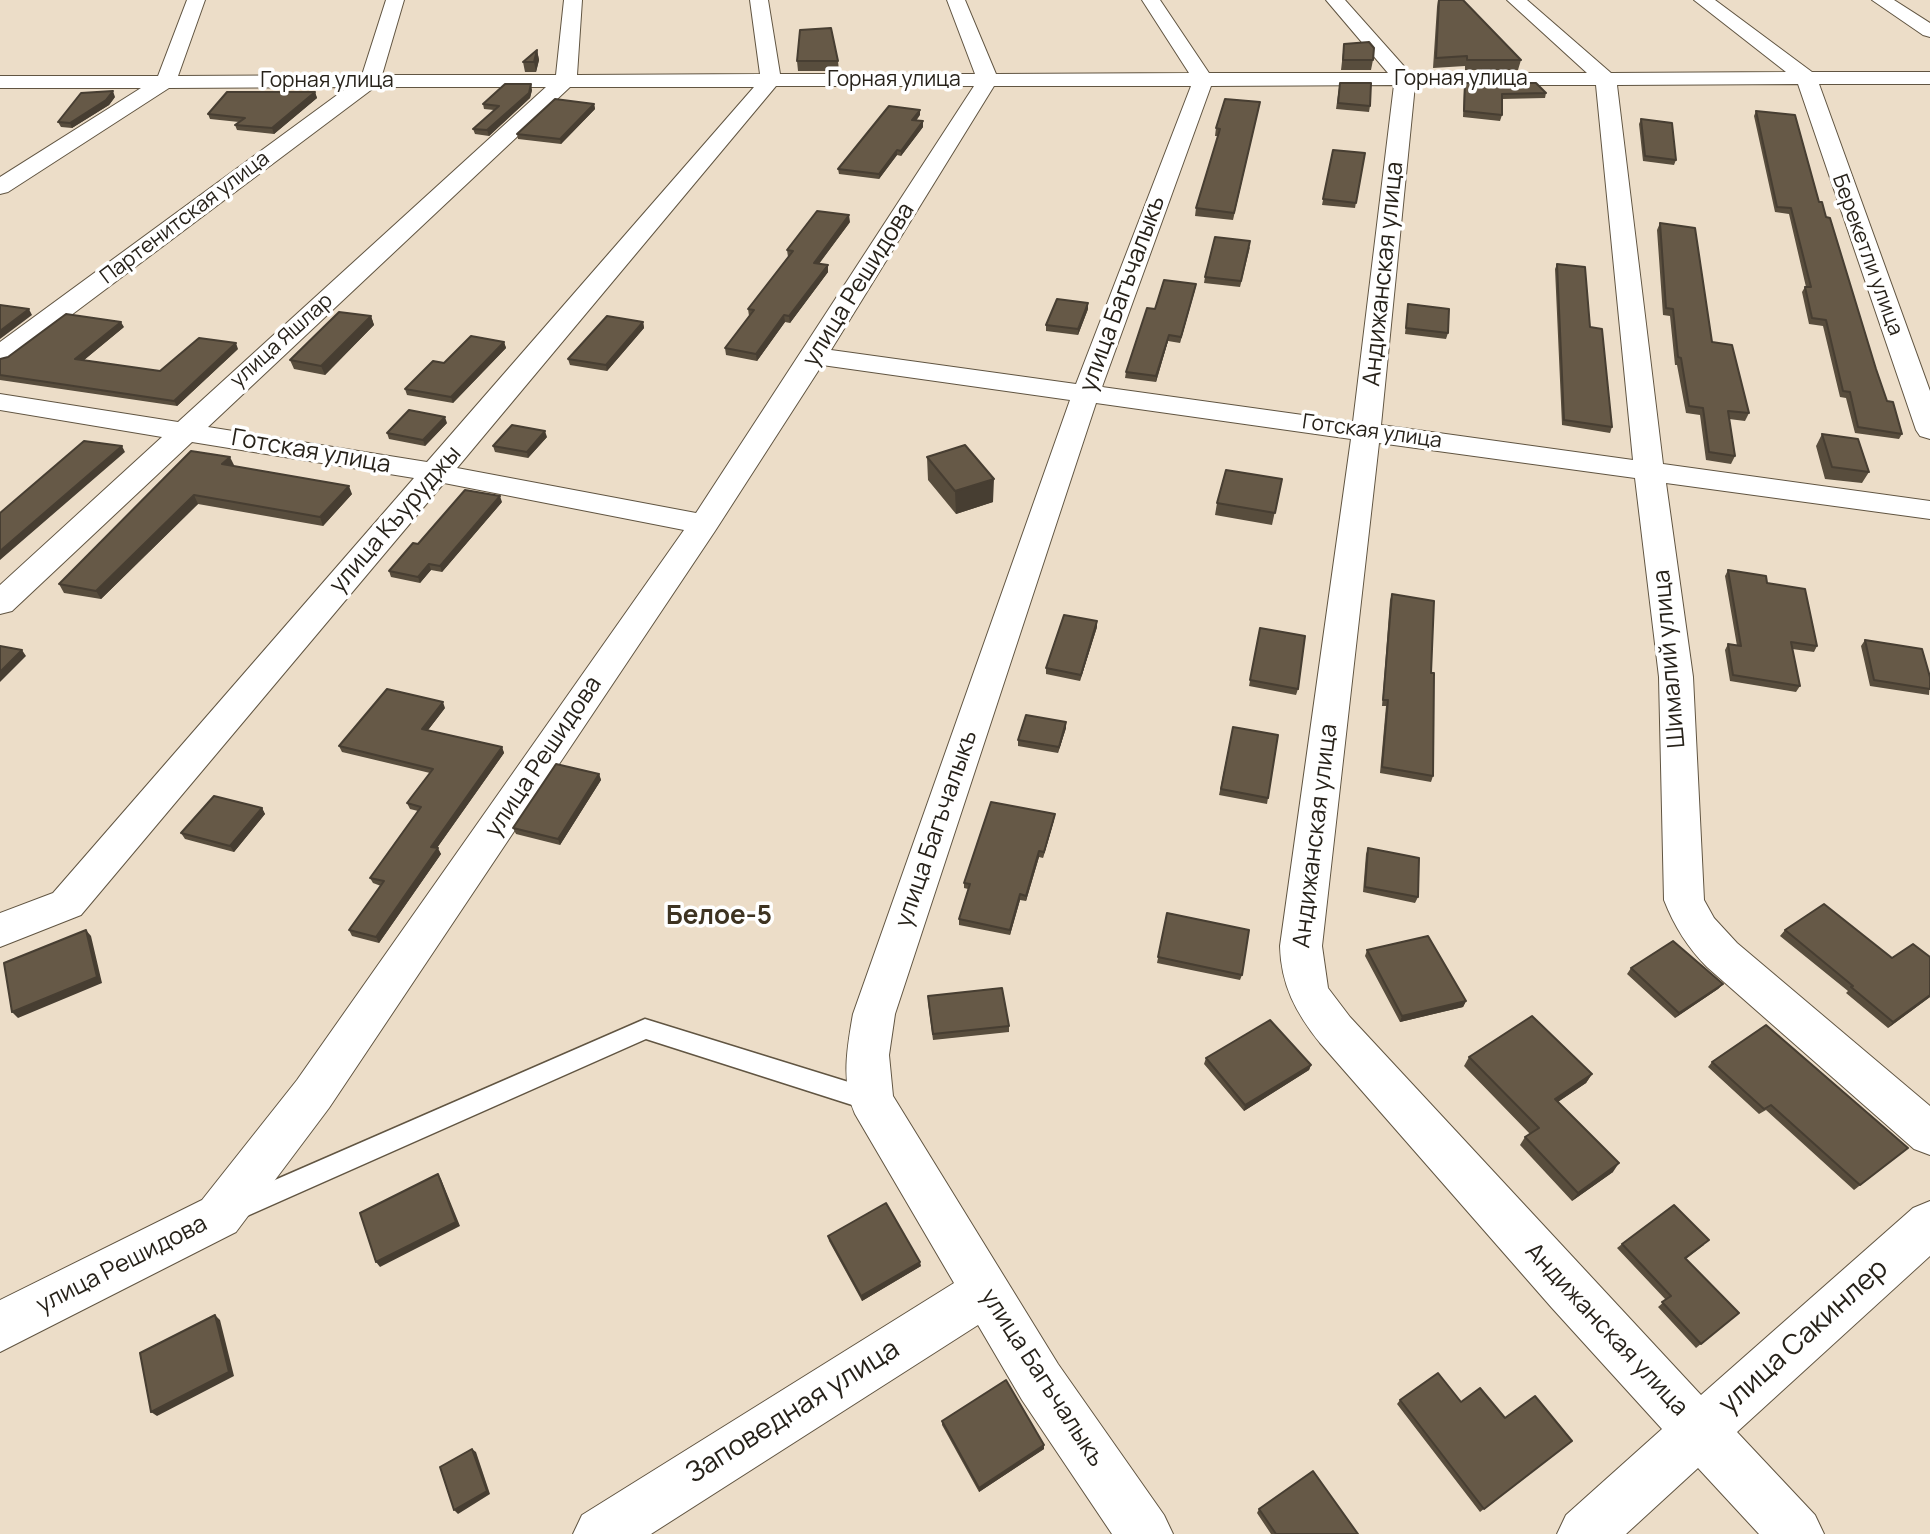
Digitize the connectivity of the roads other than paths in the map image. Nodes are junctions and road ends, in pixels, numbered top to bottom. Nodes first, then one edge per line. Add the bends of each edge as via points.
1 (196, 0) edge
2 (395, 0) edge
3 (573, 0) edge
4 (759, 0) edge
5 (956, 0) edge
6 (1151, 0) edge
7 (1335, 0) edge
8 (1516, 0) edge
9 (1703, 0) edge
10 (1881, 0) edge
11 (1930, 31) edge
12 (1930, 78) edge
13 (1405, 79) junction
14 (1606, 79) junction
15 (1798, 79) junction
16 (370, 80) junction
17 (566, 80) junction
18 (771, 80) junction
19 (988, 80) junction
20 (1203, 80) junction
21 (166, 81) junction
22 (0, 82) edge
23 (0, 187) edge
24 (0, 355) edge
25 (814, 356) junction
26 (1086, 393) junction
27 (0, 402) edge
28 (1930, 429) edge
29 (185, 430) junction
30 (1366, 431) junction
31 (1649, 471) junction
32 (437, 473) junction
33 (1930, 510) edge
34 (704, 523) junction
35 (0, 603) edge
36 (0, 930) edge
37 (871, 1100) junction
38 (1930, 1134) edge
39 (219, 1216) junction
40 (1930, 1224) edge
41 (986, 1291) junction
42 (0, 1327) edge
43 (1699, 1431) junction
44 (601, 1534) edge
45 (1145, 1534) edge
46 (1585, 1534) edge
47 (1796, 1534) edge

1 - 21 street
2 - 16 street
3 - 17 street
4 - 18 street
5 - 19 street
6 - 20 street
7 - 13 street
8 - 14 street
9 - 15 street
10 - 11 street
12 - 15 street, Горная улица
13 - 14 street, Горная улица
13 - 20 street, Горная улица
13 - 30 street, Андижанская улица
14 - 15 street, Горная улица
14 - 31 street, Шималий улица
15 - 28 street, Берекетли улица via 1809,92
16 - 17 street, Горная улица
16 - 21 street, Горная улица
16 - 24 street, Партенитская улица
17 - 18 street, Горная улица
17 - 29 street, улица Яшлар
18 - 19 street, Горная улица
18 - 32 street, улица Къуруджы
19 - 20 street, Горная улица
19 - 25 street, улица Решидова
20 - 26 street, улица Багъчалыкъ
21 - 22 street, Горная улица
21 - 23 street
25 - 26 street, Готская улица
25 - 34 street, улица Решидова
26 - 30 street, Готская улица
26 - 37 street, улица Багъчалыкъ via 874,1014 867,1055
27 - 29 street, Готская улица
29 - 32 street, Готская улица
29 - 35 street, улица Яшлар
30 - 31 street, Готская улица
30 - 43 street, Андижанская улица via 1301,974 1312,1003 1335,1030
31 - 33 street, Готская улица
31 - 38 street, Шималий улица via 1676,677 1685,900 1691,919 1722,955
32 - 34 street, Готская улица
32 - 36 street, улица Къуруджы via 67,904
34 - 39 street, улица Решидова via 313,1094
37 - 39 lane via 645,1029
37 - 41 street, улица Багъчалыкъ
39 - 42 street, улица Решидова
40 - 43 street, улица Сакинлер
41 - 44 street, Заповедная улица
41 - 45 street, улица Багъчалыкъ via 1040,1382
43 - 46 street, улица Сакинлер
43 - 47 street, Андижанская улица

